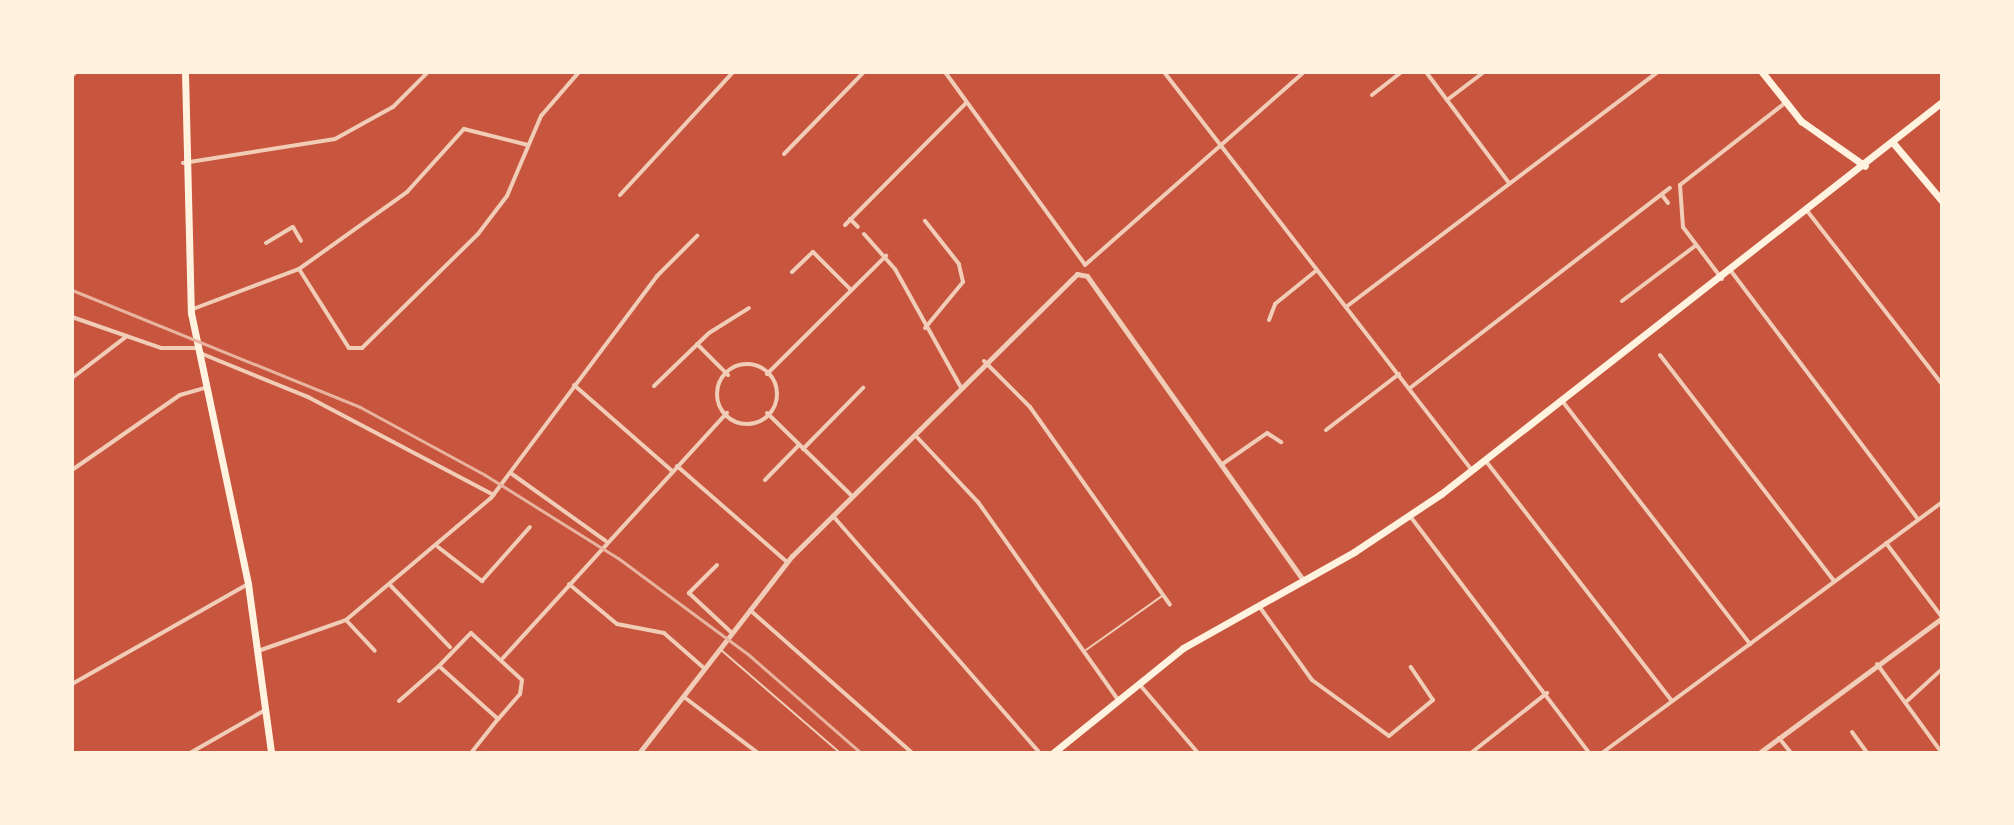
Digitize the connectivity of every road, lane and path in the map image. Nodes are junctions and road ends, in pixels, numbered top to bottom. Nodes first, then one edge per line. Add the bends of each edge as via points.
1 (185, 72) edge
2 (428, 72) edge
3 (579, 72) edge
4 (733, 72) edge
5 (864, 72) edge
6 (945, 72) edge
7 (1164, 72) edge
8 (1304, 72) edge
9 (1401, 72) edge
10 (1426, 72) edge
11 (1484, 72) edge
12 (1658, 72) edge
13 (1762, 72) edge
14 (1372, 95) dead end
15 (1447, 100) junction
16 (1942, 102) edge
17 (966, 103) junction
18 (1785, 103) junction
19 (1221, 144) junction
20 (1894, 144) junction
21 (529, 145) junction
22 (784, 154) dead end
23 (183, 163) junction
24 (1865, 166) junction
25 (1509, 183) junction
26 (1670, 188) dead end
27 (620, 195) dead end
28 (1662, 195) junction
29 (1942, 201) edge
30 (1668, 203) dead end
31 (1808, 212) junction
32 (850, 219) junction
33 (925, 221) dead end
34 (845, 225) dead end
35 (858, 227) dead end
36 (864, 234) dead end
37 (697, 236) dead end
38 (301, 241) dead end
39 (266, 243) dead end
40 (1695, 246) junction
41 (308, 252) dead end
42 (886, 256) junction
43 (313, 260) junction
44 (299, 269) junction
45 (1317, 270) junction
46 (1731, 271) junction
47 (792, 272) dead end
48 (1722, 279) junction
49 (851, 290) junction
50 (1622, 301) dead end
51 (1346, 307) junction
52 (749, 308) dead end
53 (190, 309) junction
54 (72, 317) edge
55 (1269, 320) dead end
56 (925, 328) junction
57 (127, 336) junction
58 (697, 344) junction
59 (197, 350) junction
60 (1660, 355) dead end
61 (984, 361) junction
62 (767, 374) junction
63 (1399, 374) junction
64 (728, 375) junction
65 (72, 378) edge
66 (1942, 384) edge
67 (574, 385) junction
68 (654, 386) dead end
69 (960, 386) junction
70 (205, 388) junction
71 (863, 388) dead end
72 (1410, 388) junction
73 (1563, 402) junction
74 (727, 413) junction
75 (767, 413) junction
76 (1326, 430) dead end
77 (914, 433) junction
78 (1281, 442) dead end
79 (801, 447) junction
80 (1485, 460) junction
81 (1221, 465) junction
82 (677, 466) junction
83 (72, 470) edge
84 (672, 471) junction
85 (1472, 471) junction
86 (512, 474) junction
87 (765, 480) dead end
88 (494, 495) junction
89 (851, 495) junction
90 (1942, 502) edge
91 (831, 514) junction
92 (1410, 516) junction
93 (1918, 519) junction
94 (530, 527) dead end
95 (606, 541) junction
96 (1886, 543) junction
97 (438, 547) junction
98 (787, 562) junction
99 (717, 565) dead end
100 (1304, 581) junction
101 (1834, 581) junction
102 (248, 584) junction
103 (569, 584) junction
104 (391, 586) junction
105 (1163, 596) junction
106 (1170, 605) dead end
107 (1259, 606) junction
108 (750, 610) junction
109 (1942, 618) edge
110 (346, 620) junction
111 (732, 633) junction
112 (1750, 644) junction
113 (450, 647) junction
114 (720, 649) junction
115 (258, 651) junction
116 (375, 651) dead end
117 (1083, 652) junction
118 (503, 658) junction
119 (1877, 664) junction
120 (439, 666) junction
121 (1411, 667) dead end
122 (705, 669) junction
123 (1942, 669) edge
124 (1138, 683) junction
125 (72, 684) edge
126 (1547, 693) junction
127 (684, 697) junction
128 (1118, 700) junction
129 (399, 701) dead end
130 (1672, 701) junction
131 (1905, 703) junction
132 (265, 710) junction
133 (498, 719) junction
134 (1852, 732) dead end
135 (1779, 738) junction
136 (190, 753) edge
137 (271, 753) edge
138 (471, 753) edge
139 (639, 753) edge
140 (758, 753) edge
141 (840, 753) edge
142 (912, 753) edge
143 (1040, 753) edge
144 (1053, 753) edge
145 (1198, 753) edge
146 (1471, 753) edge
147 (1589, 753) edge
148 (1602, 753) edge
149 (1759, 753) edge
150 (1791, 753) edge
151 (1867, 753) edge
152 (1942, 753) edge

1 - 23 main road
2 - 23 street via 393,107 335,139
3 - 21 street via 541,116
4 - 27 street
5 - 22 street
6 - 17 street
7 - 19 street
8 - 19 street
9 - 14 street
10 - 15 street
11 - 15 street
12 - 25 street
13 - 18 main road
15 - 25 street
16 - 20 main road
17 - 19 street via 1083,265
17 - 32 street
18 - 24 main road
18 - 40 street via 1681,183 1676,207
19 - 45 street
20 - 24 main road
20 - 29 main road
21 - 43 street via 471,128 458,132 407,192
21 - 44 street via 507,196 478,234 362,348 349,348
23 - 53 main road
24 - 31 main road
25 - 51 street
26 - 28 street
28 - 30 street
28 - 72 street
31 - 46 main road
31 - 66 street
32 - 34 street
32 - 35 street
33 - 56 street via 959,264 963,282
36 - 42 street
37 - 67 street
38 - 39 street via 293,227
40 - 48 street
40 - 50 street
41 - 43 street
42 - 49 street
42 - 56 street
43 - 44 street
44 - 53 street
45 - 51 street
45 - 55 street via 1275,304
46 - 48 main road
46 - 93 street
47 - 49 street via 813,252
48 - 73 main road
49 - 62 street
51 - 63 street
52 - 58 street
53 - 59 main road
54 - 57 street
56 - 69 street
57 - 59 street via 161,348
57 - 65 street
58 - 64 street
58 - 68 street
59 - 70 main road
59 - 88 street via 308,397
60 - 101 street
61 - 69 street
61 - 81 street via 1080,274
61 - 105 street via 1030,407
62 - 64 street via 751,360
62 - 75 street via 782,390
63 - 72 street
63 - 76 street
64 - 74 street via 713,391
67 - 84 street
67 - 86 street
69 - 77 street
70 - 83 street via 180,395
70 - 102 main road
71 - 79 street
72 - 85 street
73 - 80 main road
73 - 112 street
74 - 75 street via 742,428
74 - 82 street
75 - 79 street
77 - 89 street
77 - 117 street via 978,502
78 - 81 street via 1267,433
79 - 87 street
79 - 89 street
80 - 85 main road
80 - 130 street
81 - 100 street
82 - 84 street
82 - 98 street
84 - 95 street
85 - 92 main road
86 - 88 street
86 - 95 street
88 - 97 street
89 - 91 street
90 - 93 street
91 - 98 street
91 - 143 street
92 - 100 main road
92 - 126 street
93 - 96 street
94 - 97 street via 482,581
95 - 103 street
96 - 101 street
96 - 109 street
97 - 104 street
98 - 108 street
99 - 111 street via 689,593
100 - 107 main road
101 - 112 street
102 - 115 main road
102 - 125 street
103 - 118 street
103 - 122 street via 617,624 664,633
104 - 110 street
104 - 113 street
105 - 106 street
105 - 117 lane
107 - 121 street via 1312,680 1389,736 1433,700
107 - 124 main road
108 - 111 street
108 - 142 street
109 - 119 street
110 - 115 street
110 - 116 street
111 - 114 street
112 - 130 street
113 - 118 street via 471,633
113 - 120 street
114 - 122 street
114 - 141 lane
115 - 132 main road
117 - 128 street
118 - 133 street via 524,684
119 - 131 street
119 - 135 street
120 - 129 street
120 - 133 street
122 - 127 street
123 - 131 street
124 - 128 main road
124 - 145 street
126 - 146 street
126 - 147 street
127 - 139 street
127 - 140 street
128 - 144 main road
130 - 148 street
131 - 152 street
132 - 136 street
132 - 137 main road
133 - 138 street
134 - 151 street
135 - 149 street
135 - 150 street

